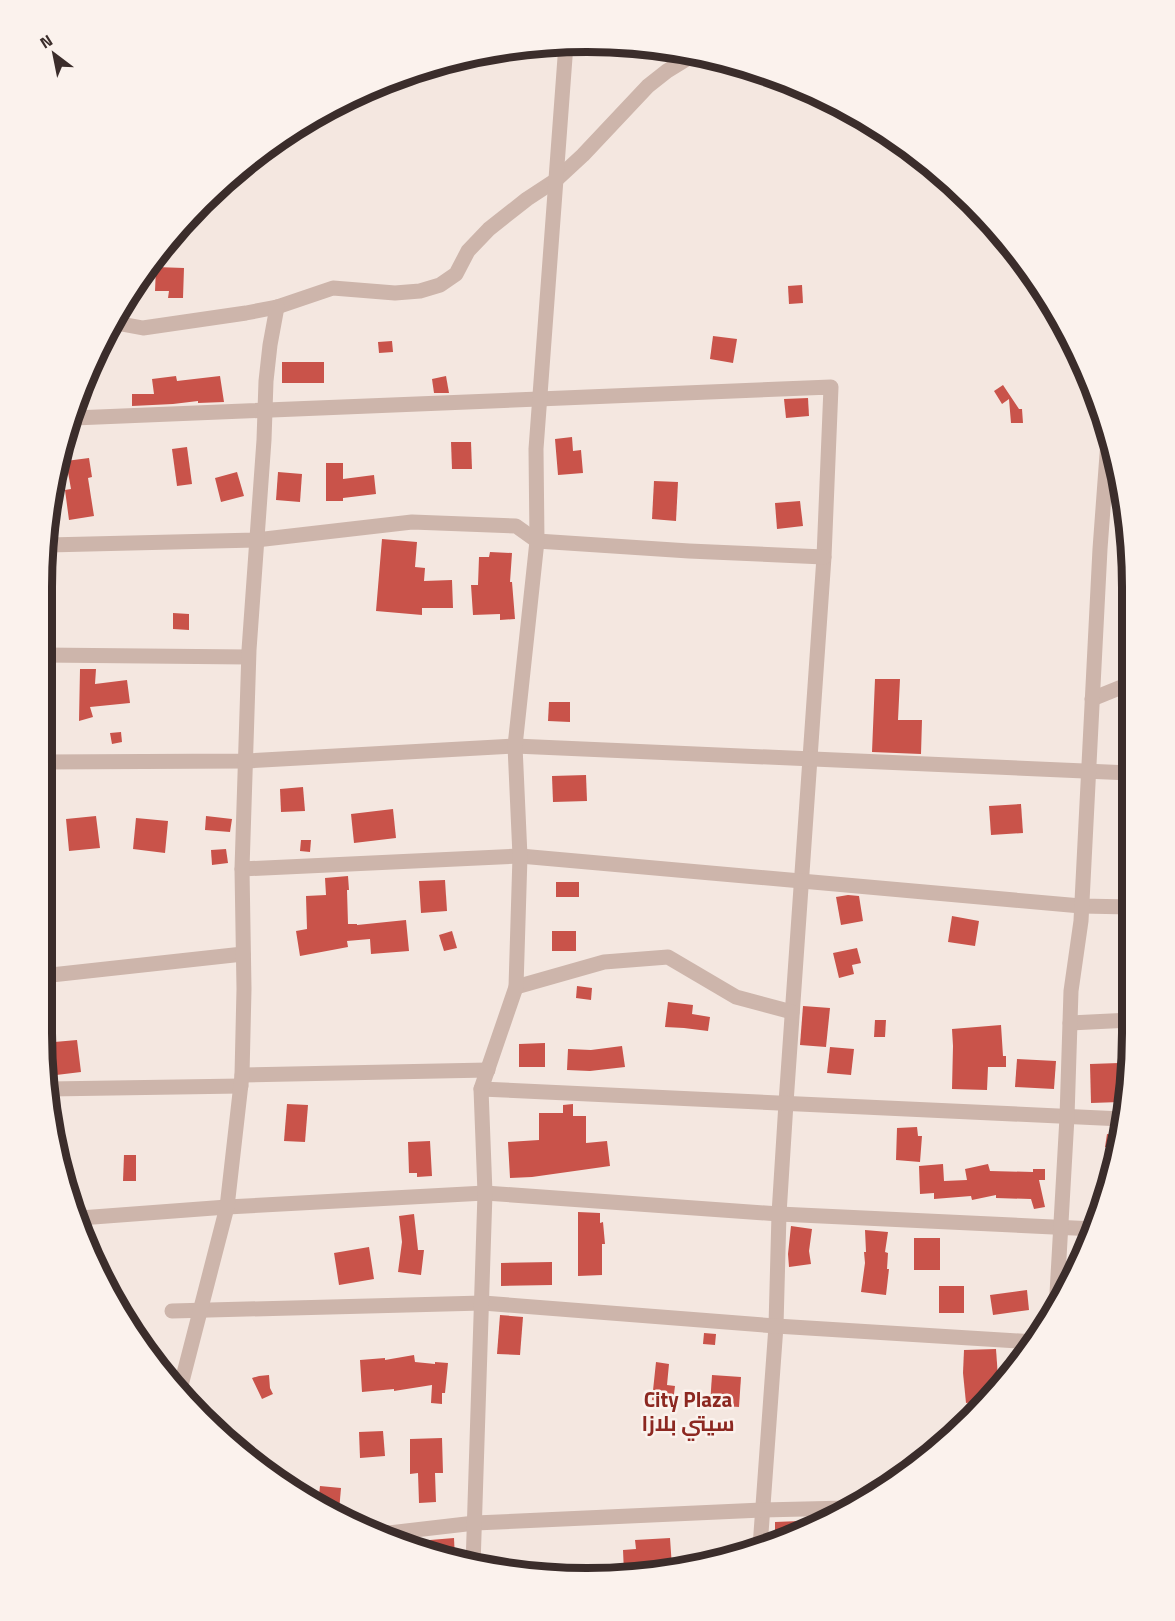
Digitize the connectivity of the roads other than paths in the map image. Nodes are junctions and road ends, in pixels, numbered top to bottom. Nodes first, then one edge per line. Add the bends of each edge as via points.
1 (565, 53) edge
2 (683, 61) edge
3 (556, 180) junction
4 (277, 308) junction
5 (122, 324) edge
6 (539, 399) junction
7 (265, 410) junction
8 (80, 418) edge
9 (1107, 460) edge
10 (256, 540) junction
11 (537, 541) junction
12 (55, 545) edge
13 (824, 557) junction
14 (52, 655) edge
15 (248, 657) junction
16 (1122, 687) edge
17 (1092, 699) junction
18 (515, 746) junction
19 (810, 759) junction
20 (246, 761) junction
21 (52, 762) edge
22 (1089, 771) junction
23 (1122, 773) edge
24 (520, 856) junction
25 (242, 869) junction
26 (801, 881) junction
27 (1081, 906) junction
28 (1122, 907) edge
29 (243, 954) junction
30 (52, 975) edge
31 (516, 987) junction
32 (792, 1012) junction
33 (1122, 1020) edge
34 (1070, 1023) junction
35 (488, 1070) junction
36 (242, 1080) junction
37 (56, 1089) edge
38 (482, 1089) junction
39 (786, 1102) junction
40 (1066, 1117) junction
41 (1115, 1119) edge
42 (485, 1193) junction
43 (227, 1207) junction
44 (779, 1214) junction
45 (86, 1218) edge
46 (1061, 1226) junction
47 (1086, 1228) edge
48 (1057, 1289) edge
49 (483, 1303) junction
50 (172, 1311) dead end
51 (201, 1311) junction
52 (776, 1326) junction
53 (1025, 1341) edge
54 (182, 1382) edge
55 (833, 1508) edge
56 (762, 1510) junction
57 (475, 1523) junction
58 (395, 1532) edge
59 (760, 1539) edge
60 (473, 1556) edge

1 - 3 street
2 - 3 street via 648,86
3 - 4 street via 489,229 468,251 456,274 440,285 395,293 333,288
3 - 6 street
4 - 5 street via 143,328
4 - 7 street
6 - 7 street
6 - 11 street
6 - 13 street via 831,387
7 - 8 street
7 - 10 street
9 - 17 street
10 - 11 street via 412,522 516,526
10 - 12 street
10 - 15 street
11 - 13 street
11 - 18 street
13 - 19 street
14 - 15 street
15 - 20 street
16 - 17 street
17 - 22 street
18 - 19 street
18 - 20 street
18 - 24 street
19 - 22 street
19 - 26 street
20 - 21 street
20 - 25 street
22 - 23 street
22 - 27 street
24 - 25 street
24 - 26 street
24 - 31 street
25 - 29 street
26 - 27 street
26 - 32 street
27 - 28 street
27 - 34 street
29 - 30 street
29 - 36 street
31 - 32 street via 604,962 668,957 736,998
31 - 35 street
32 - 39 street
33 - 34 street
34 - 40 street
35 - 36 street
35 - 38 street
36 - 37 street
36 - 43 street
38 - 39 street
38 - 42 street
39 - 40 street
39 - 44 street
40 - 41 street
40 - 46 street
42 - 43 street
42 - 44 street
42 - 49 street
43 - 45 street
43 - 51 street
44 - 46 street
44 - 52 street
46 - 47 street
46 - 48 street
49 - 51 street
49 - 52 street
49 - 57 street
50 - 51 street
51 - 54 street
52 - 53 street
52 - 56 street
55 - 56 street
56 - 57 street
56 - 59 street
57 - 58 street
57 - 60 street

